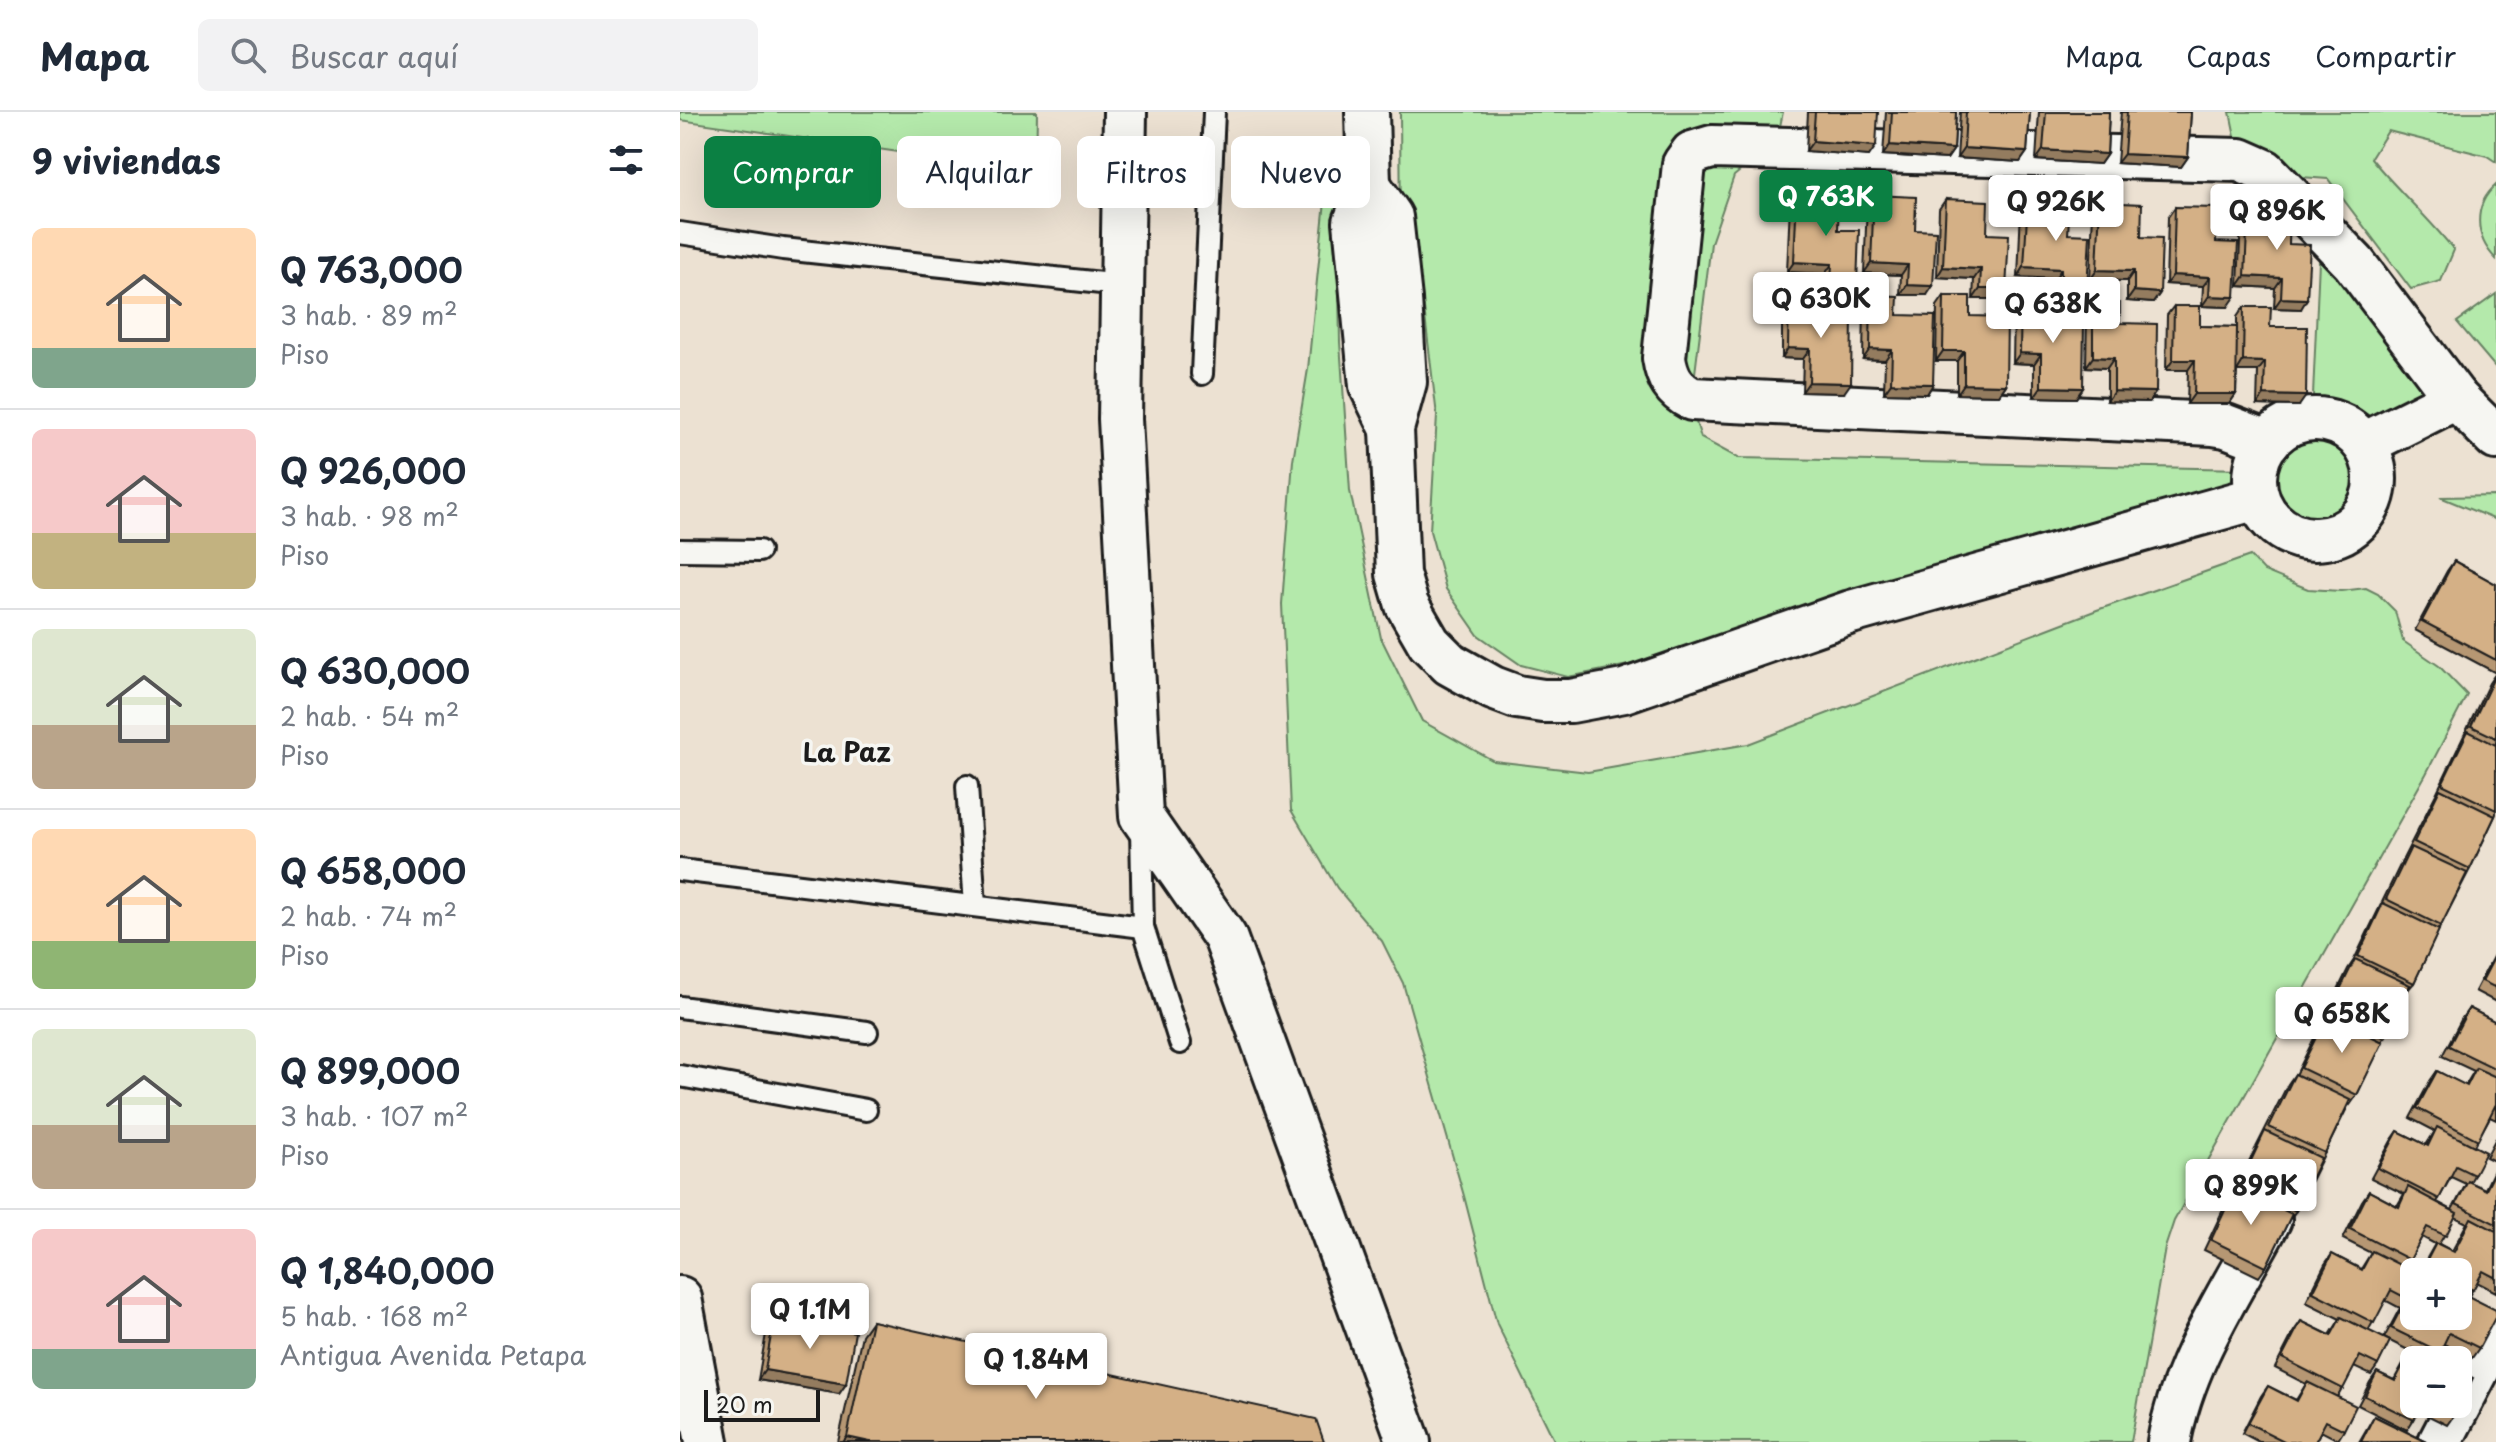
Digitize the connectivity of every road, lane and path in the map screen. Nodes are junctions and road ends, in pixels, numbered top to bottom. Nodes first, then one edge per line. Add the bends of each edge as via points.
1 (1125, 112) edge
2 (1214, 112) edge
3 (1367, 112) edge
4 (680, 233) edge
5 (1120, 285) junction
6 (1202, 374) dead end
7 (2456, 398) junction
8 (2496, 438) edge
9 (2268, 442) junction
10 (2364, 444) junction
11 (2257, 498) junction
12 (680, 550) edge
13 (759, 551) dead end
14 (967, 786) dead end
15 (1141, 816) junction
16 (680, 870) edge
17 (975, 906) junction
18 (1143, 927) junction
19 (680, 1007) edge
20 (867, 1032) dead end
21 (1180, 1043) dead end
22 (680, 1076) edge
23 (866, 1110) dead end
24 (2288, 1184) edge
25 (680, 1298) edge
26 (2496, 1335) edge
27 (707, 1442) edge
28 (1409, 1442) edge
29 (2169, 1442) edge
30 (2440, 1442) edge

1 - 5 street
2 - 6 lane
3 - 11 street via 1369,185 1391,217 1400,299 1405,382 1392,429 1398,574 1419,630 1470,677 1517,697 1543,701 1624,691 1851,612
4 - 5 lane via 798,251
5 - 15 street via 1120,419
7 - 8 street
7 - 9 street via 2354,263 2265,171 2240,160 1712,147 1692,153 1684,164 1664,358 1672,385 1692,399 2213,424
7 - 10 street
9 - 10 street via 2299,421 2317,419 2335,422
9 - 11 street via 2254,478
10 - 11 street via 2373,460 2373,498 2351,528 2334,537 2315,540 2279,528
12 - 13 lane
14 - 17 lane
15 - 18 lane
15 - 28 street via 1225,937
16 - 17 lane
17 - 18 lane
18 - 21 lane
19 - 20 lane
22 - 23 lane
24 - 29 street via 2192,1362
25 - 27 street
26 - 30 street

